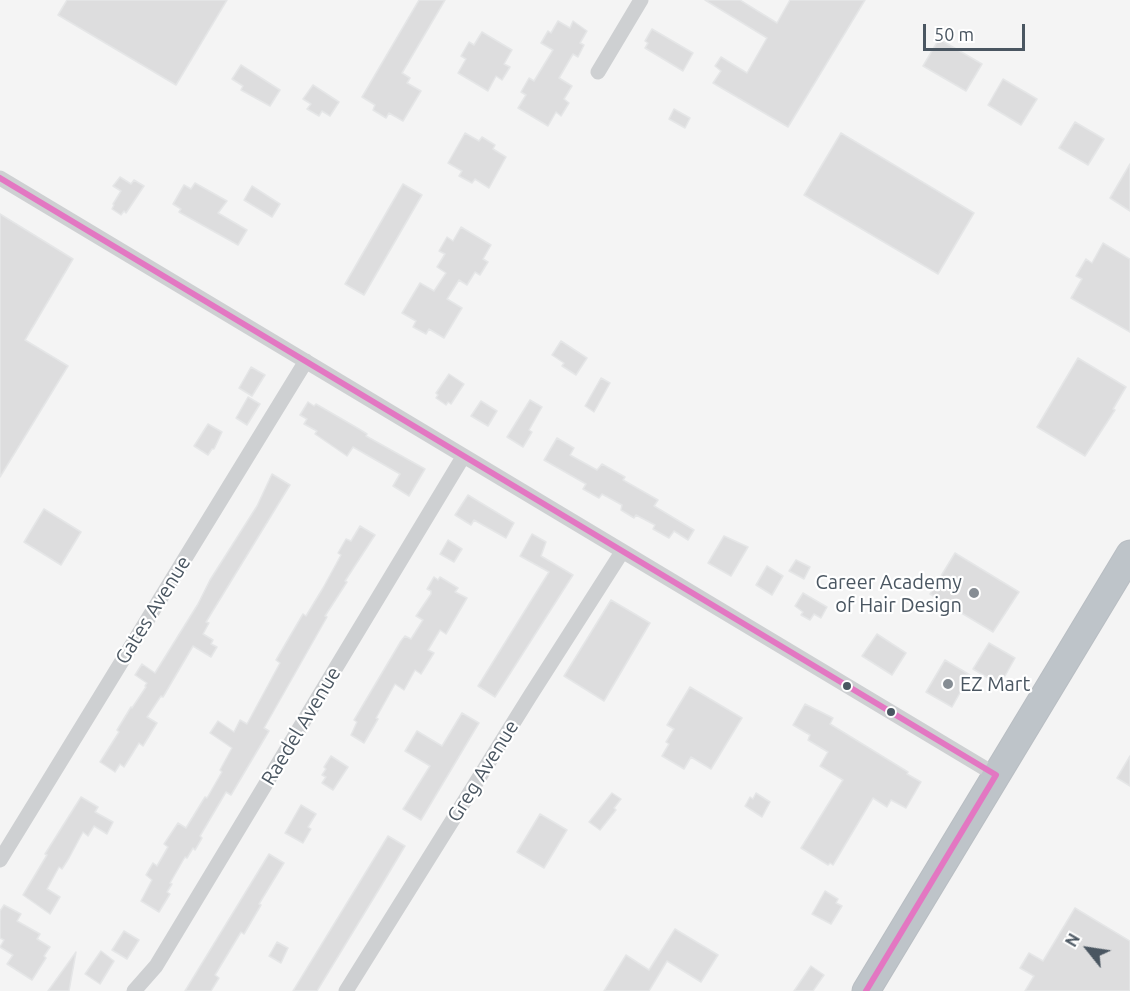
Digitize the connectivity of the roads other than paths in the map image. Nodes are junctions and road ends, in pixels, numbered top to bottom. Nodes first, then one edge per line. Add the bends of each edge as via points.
1 (641, 0) edge
2 (598, 72) dead end
3 (0, 178) edge
4 (306, 361) junction
5 (463, 457) junction
6 (622, 552) junction
7 (1130, 554) edge
8 (996, 775) junction
9 (0, 860) edge
10 (134, 991) edge
11 (346, 991) edge
12 (866, 991) edge

1 - 2 street
3 - 4 street
4 - 5 street
4 - 9 street, Gates Avenue
5 - 6 street
5 - 10 street, Raedel Avenue via 156,966
6 - 8 street
6 - 11 street, Greg Avenue
7 - 8 highway
8 - 12 highway

